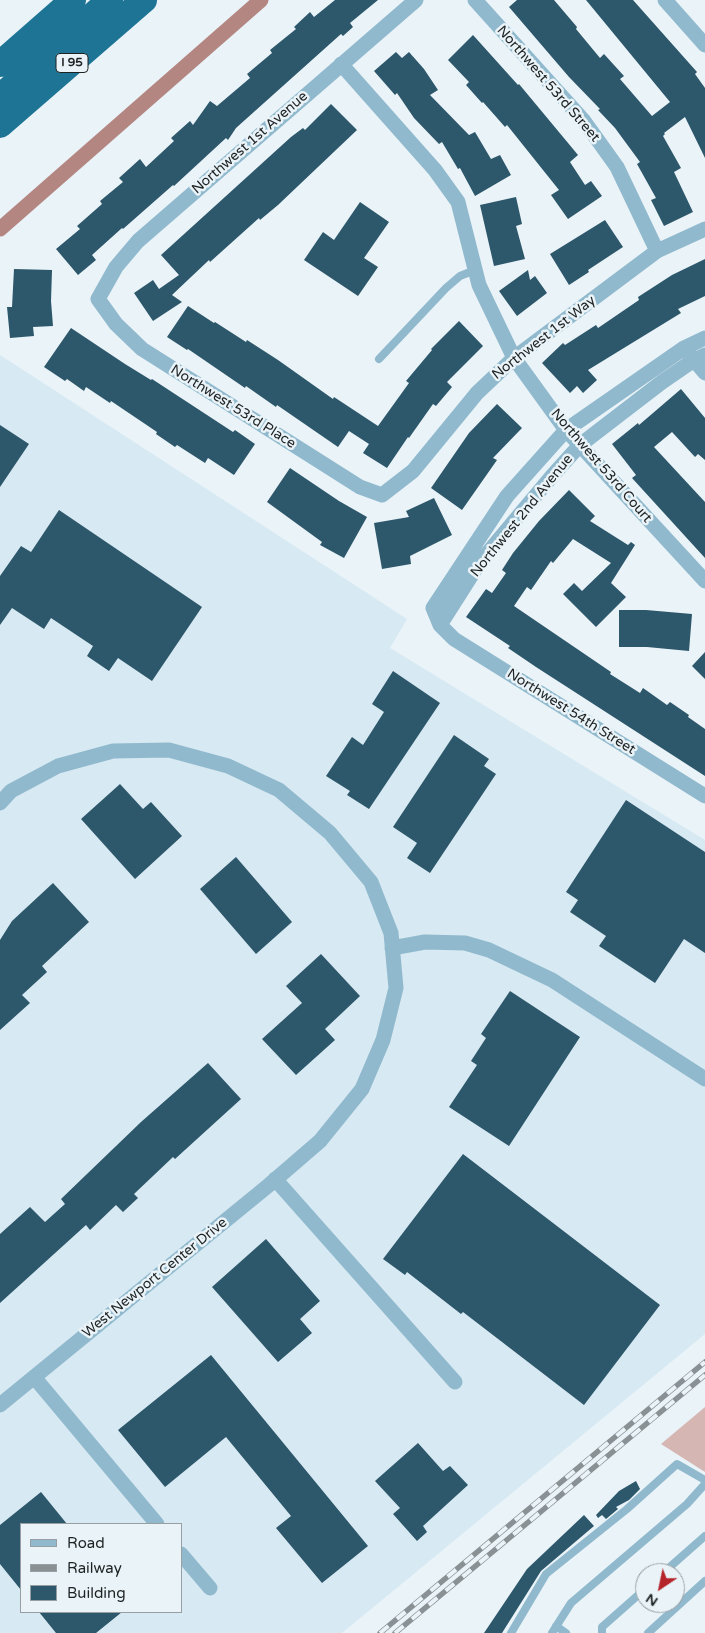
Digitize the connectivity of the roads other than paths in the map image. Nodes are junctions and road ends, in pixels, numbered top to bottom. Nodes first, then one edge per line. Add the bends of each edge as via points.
1 (46, 0) edge
2 (73, 0) edge
3 (110, 0) edge
4 (144, 0) edge
5 (416, 0) edge
6 (475, 0) edge
7 (665, 0) edge
8 (0, 40) edge
9 (705, 46) edge
10 (0, 64) edge
11 (341, 64) junction
12 (0, 97) edge
13 (0, 125) edge
14 (705, 229) edge
15 (657, 251) junction
16 (475, 270) junction
17 (98, 299) joint
18 (705, 338) edge
19 (694, 355) edge
20 (514, 358) junction
21 (379, 359) dead end
22 (705, 373) edge
23 (566, 430) junction
24 (580, 446) junction
25 (382, 495) joint
26 (705, 581) edge
27 (440, 625) junction
28 (705, 796) edge
29 (0, 803) edge
30 (392, 948) junction
31 (705, 1079) edge
32 (275, 1179) junction
33 (34, 1377) junction
34 (454, 1382) dead end
35 (0, 1405) edge
36 (705, 1482) edge
37 (156, 1523) edge
38 (705, 1536) edge
39 (182, 1555) edge
40 (674, 1563) edge
41 (705, 1581) edge
42 (210, 1588) dead end
43 (635, 1598) edge
44 (556, 1631) edge
45 (511, 1633) edge
46 (566, 1633) edge
47 (602, 1633) edge
48 (648, 1633) edge

1 - 8 highway
2 - 10 highway
3 - 12 highway
4 - 13 highway, I 95
5 - 11 street, Northwest 1st Avenue
6 - 15 street, Northwest 53rd Street via 595,136 617,167
7 - 9 street
11 - 16 street, Northwest 53rd Court via 435,170 458,202
11 - 17 street, Northwest 1st Avenue via 138,241 116,267
14 - 15 street, Northwest 1st Way
15 - 20 street, Northwest 1st Way
16 - 20 street, Northwest 53rd Court
16 - 21 lane via 460,276 446,288
17 - 25 street, Northwest 53rd Place via 116,324 142,349 360,487
18 - 19 street, Northwest 2nd Avenue
19 - 22 street
19 - 23 street, Northwest 2nd Avenue
19 - 24 street, Northwest 2nd Avenue
20 - 23 street, Northwest 53rd Court
20 - 25 street, Northwest 1st Way via 477,393 413,471
23 - 24 street, Northwest 53rd Court
23 - 27 street, Northwest 2nd Avenue via 507,496 433,608
24 - 26 street, Northwest 53rd Court
24 - 27 street, Northwest 2nd Avenue via 480,562
27 - 28 street, Northwest 54th Street via 454,639
29 - 30 street, West Newport Center Drive via 11,791 58,766 113,751 169,750 228,766 280,790 330,833 371,882 391,933
30 - 31 street via 425,942 465,943 489,950 552,980
30 - 32 street, West Newport Center Drive via 396,988 383,1040 362,1089 320,1141
32 - 33 street, West Newport Center Drive
32 - 34 street
33 - 35 street, West Newport Center Drive
33 - 37 street
36 - 44 lane via 687,1504 572,1602
36 - 45 lane via 677,1464 628,1509 546,1574
38 - 40 lane
39 - 42 street
41 - 48 lane
43 - 47 lane via 602,1627
44 - 46 lane

